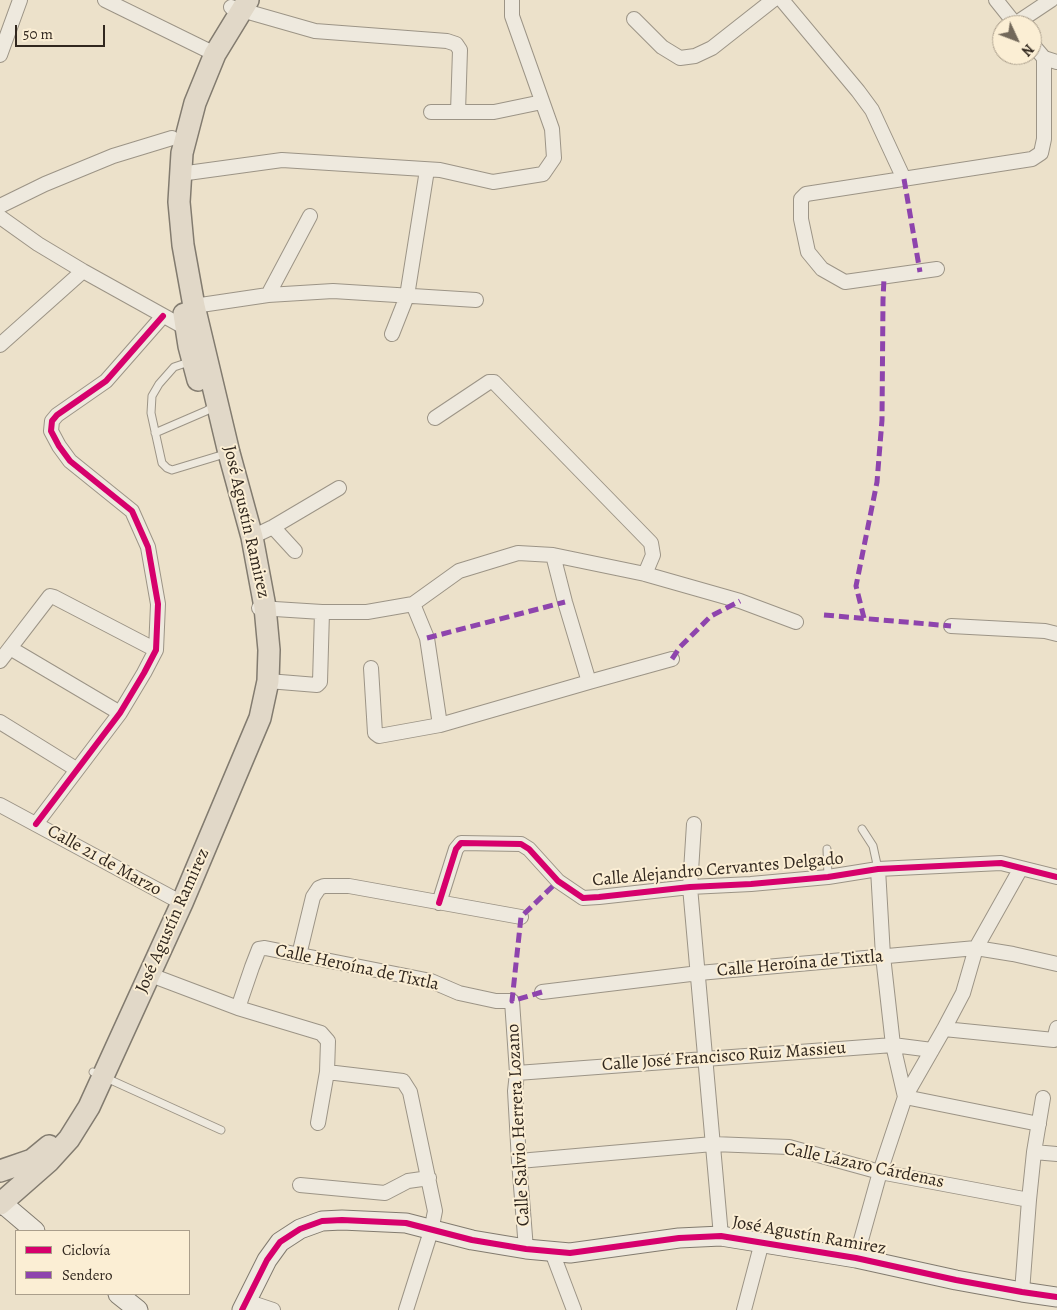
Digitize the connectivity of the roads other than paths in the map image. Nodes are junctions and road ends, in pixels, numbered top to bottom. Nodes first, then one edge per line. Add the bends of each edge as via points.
1 (20, 0) edge
2 (105, 0) edge
3 (512, 0) edge
4 (772, 0) edge
5 (782, 0) edge
6 (996, 0) edge
7 (1051, 0) edge
8 (239, 4) edge
9 (1008, 15) edge
10 (1029, 15) edge
11 (634, 19) dead end
12 (210, 52) junction
13 (0, 55) edge
14 (1051, 60) edge
15 (542, 102) junction
16 (431, 112) dead end
17 (458, 112) junction
18 (172, 138) junction
19 (427, 170) junction
20 (180, 174) junction
21 (904, 179) junction
22 (0, 206) edge
23 (310, 216) dead end
24 (0, 217) edge
25 (937, 270) dead end
26 (83, 271) junction
27 (268, 295) junction
28 (407, 296) junction
29 (476, 300) dead end
30 (194, 306) junction
31 (163, 316) junction
32 (392, 334) dead end
33 (0, 344) edge
34 (197, 346) junction
35 (212, 408) junction
36 (435, 418) dead end
37 (155, 433) junction
38 (224, 454) junction
39 (339, 488) dead end
40 (273, 527) junction
41 (252, 537) junction
42 (294, 551) dead end
43 (553, 556) junction
44 (645, 574) junction
45 (413, 604) junction
46 (260, 608) junction
47 (322, 612) junction
48 (796, 622) dead end
49 (951, 626) dead end
50 (1057, 634) edge
51 (10, 648) junction
52 (156, 650) junction
53 (672, 659) dead end
54 (0, 661) edge
55 (372, 668) dead end
56 (268, 681) junction
57 (589, 682) junction
58 (120, 713) junction
59 (0, 722) edge
60 (440, 725) junction
61 (76, 769) junction
62 (0, 805) edge
63 (36, 824) junction
64 (694, 824) dead end
65 (862, 829) dead end
66 (827, 849) dead end
67 (1021, 868) junction
68 (878, 869) junction
69 (828, 877) junction
70 (1057, 877) edge
71 (690, 887) junction
72 (176, 901) junction
73 (439, 903) junction
74 (521, 917) dead end
75 (976, 948) junction
76 (300, 955) junction
77 (882, 956) junction
78 (1057, 964) edge
79 (698, 973) junction
80 (148, 974) junction
81 (542, 992) dead end
82 (512, 1000) joint
83 (238, 1008) junction
84 (1057, 1028) edge
85 (944, 1029) junction
86 (894, 1045) junction
87 (932, 1050) junction
88 (706, 1059) junction
89 (327, 1072) junction
90 (517, 1073) junction
91 (98, 1074) junction
92 (905, 1097) junction
93 (1043, 1098) dead end
94 (318, 1123) dead end
95 (1039, 1124) junction
96 (221, 1130) dead end
97 (713, 1144) junction
98 (1034, 1152) junction
99 (1057, 1154) edge
100 (518, 1161) junction
101 (0, 1172) edge
102 (880, 1172) junction
103 (0, 1177) edge
104 (429, 1178) junction
105 (300, 1185) dead end
106 (1029, 1200) junction
107 (4, 1201) edge
108 (34, 1230) edge
109 (431, 1231) junction
110 (721, 1236) junction
111 (762, 1242) junction
112 (526, 1249) junction
113 (552, 1252) junction
114 (856, 1258) junction
115 (1022, 1292) junction
116 (119, 1295) edge
117 (1057, 1297) edge
118 (244, 1306) edge
119 (138, 1310) edge
120 (273, 1310) edge
121 (406, 1310) edge
122 (574, 1310) edge
123 (744, 1310) edge

1 - 13 street
2 - 12 street
3 - 15 street via 512,16
4 - 11 street via 712,48 696,56 680,58 662,47
5 - 21 street via 872,110
6 - 9 street
7 - 10 street
8 - 12 main road, José Agustín Ramirez
8 - 17 street via 315,31 456,44 460,50
12 - 18 main road, José Agustín Ramirez via 187,89
12 - 20 main road, José Agustín Ramirez via 182,153
14 - 21 street via 1041,152 1032,159
15 - 17 street via 494,112
15 - 19 street via 552,129 554,158 543,174 494,182
16 - 17 street
18 - 22 street via 113,156
18 - 34 main road, José Agustín Ramirez via 168,184 170,241
19 - 20 street via 282,160
19 - 28 street
20 - 30 main road, José Agustín Ramirez via 183,245
21 - 25 street via 806,194 801,199 801,219 808,252 822,269 845,282
23 - 27 street
24 - 26 street
26 - 31 street
26 - 33 street
27 - 28 street via 334,291
27 - 30 street
28 - 29 street
28 - 32 street
30 - 34 main road, José Agustín Ramirez
31 - 34 street
31 - 52 street via 106,381 57,415 52,421 51,431 70,461 132,511 148,547 158,604
34 - 35 main road, José Agustín Ramirez
34 - 37 lane via 158,384 152,396
35 - 37 lane
35 - 38 main road, José Agustín Ramirez
36 - 44 street via 489,382 494,382 651,543 653,555
37 - 38 lane via 162,463 172,470
38 - 41 main road, José Agustín Ramirez
38 - 46 main road, José Agustín Ramirez
39 - 40 street
40 - 41 street
40 - 42 street
41 - 46 main road, José Agustín Ramirez
43 - 44 street
43 - 45 street via 518,553 459,571
43 - 57 street
44 - 48 street
45 - 47 street via 366,612
45 - 60 street via 428,638
46 - 47 street
46 - 56 main road, José Agustín Ramirez via 269,650
46 - 72 main road, José Agustín Ramirez via 260,656 250,714
47 - 56 street via 320,682 317,685
49 - 50 street
51 - 52 street via 50,596 54,596
51 - 54 street
51 - 58 street
52 - 58 street
53 - 57 street
55 - 60 street via 375,733 378,736
56 - 72 main road, José Agustín Ramirez via 260,718
57 - 60 street
58 - 61 street
59 - 61 street
61 - 63 street
62 - 63 street, Calle 21 de Marzo
63 - 72 street, Calle 21 de Marzo
64 - 71 street
65 - 68 lane via 873,846
66 - 69 lane
67 - 68 street, Calle Alejandro Cervantes Delgado via 1001,863
67 - 70 street, Calle Alejandro Cervantes Delgado
67 - 75 street
68 - 69 street, Calle Alejandro Cervantes Delgado
68 - 77 street
69 - 71 street, Calle Alejandro Cervantes Delgado
71 - 73 street, Calle Alejandro Cervantes Delgado via 583,898 558,881 521,844 461,843 456,849
71 - 79 street
72 - 80 main road, José Agustín Ramirez
72 - 91 main road, José Agustín Ramirez via 154,941
73 - 74 street
73 - 76 street via 349,886 324,886 313,897
75 - 77 street, Calle Heroína de Tixtla
75 - 78 street, Calle Heroína de Tixtla
75 - 85 street via 963,993
76 - 82 street, Calle Heroína de Tixtla via 431,981 459,993 496,1002
76 - 83 street, Calle Heroína de Tixtla via 259,949
77 - 79 street, Calle Heroína de Tixtla
77 - 86 street
79 - 81 street, Calle Heroína de Tixtla
79 - 88 street
80 - 83 street
80 - 91 main road, José Agustín Ramirez
82 - 90 street, Calle Salvio Herrera Lozano
83 - 89 street via 321,1033 328,1041
84 - 85 street via 1054,1040
85 - 87 street
86 - 87 street, Calle José Francisco Ruiz Massieu
86 - 88 street, Calle José Francisco Ruiz Massieu
86 - 92 street
87 - 92 street
88 - 90 street, Calle José Francisco Ruiz Massieu
88 - 97 street
89 - 94 street
89 - 104 street via 403,1081 410,1092
90 - 100 street, Calle Salvio Herrera Lozano
91 - 96 lane
91 - 101 main road, José Agustín Ramirez via 58,1138 32,1160
91 - 107 main road, José Agustín Ramirez via 88,1106 70,1139
92 - 95 street
92 - 102 street
93 - 95 street
95 - 98 street
97 - 100 street, Calle Lázaro Cárdenas
97 - 102 street, Calle Lázaro Cárdenas via 789,1147
97 - 110 street
98 - 99 street
98 - 106 street
100 - 112 street, Calle Salvio Herrera Lozano
102 - 106 street, Calle Lázaro Cárdenas
102 - 114 street
103 - 107 street via 8,1189
104 - 105 street via 408,1181 385,1193
104 - 109 street via 435,1211
106 - 115 street
107 - 108 street
109 - 112 street, José Agustín Ramirez
109 - 118 street, José Agustín Ramirez via 406,1223 342,1220 300,1229 280,1242 267,1260
109 - 121 street
110 - 111 street, José Agustín Ramirez
110 - 113 street, José Agustín Ramirez
111 - 114 street, José Agustín Ramirez
111 - 123 street
112 - 113 street, José Agustín Ramirez
113 - 122 street
114 - 115 street, José Agustín Ramirez
115 - 117 street, José Agustín Ramirez
116 - 119 street
118 - 120 street

